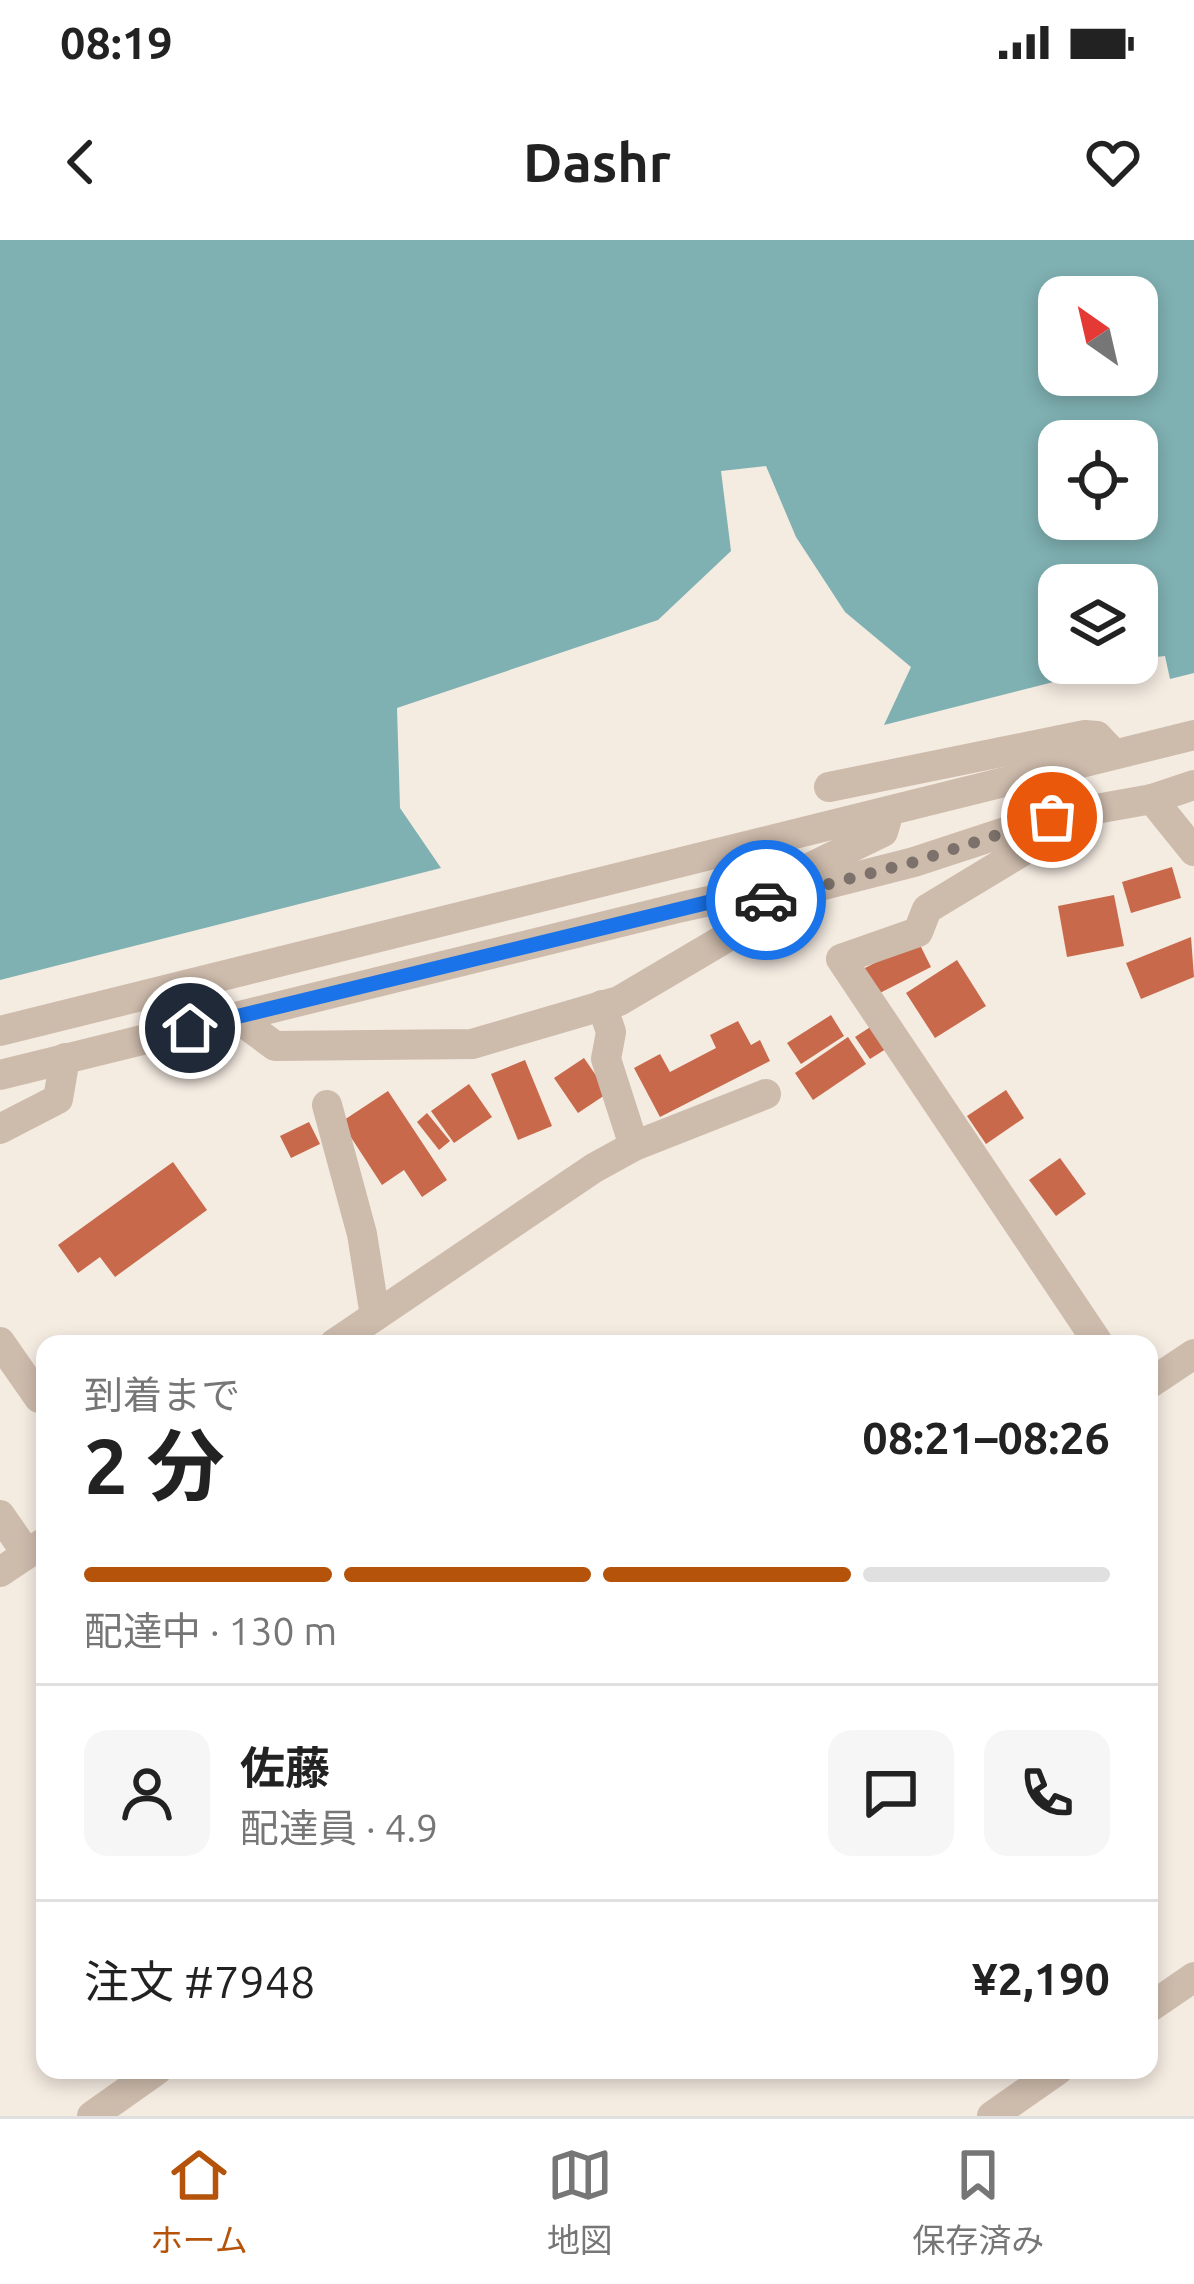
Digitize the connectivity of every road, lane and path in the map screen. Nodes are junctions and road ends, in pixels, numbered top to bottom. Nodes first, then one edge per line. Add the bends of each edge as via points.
1 (1194, 735) edge
2 (1112, 753) junction
3 (1194, 785) edge
4 (829, 787) dead end
5 (1151, 800) junction
6 (888, 813) junction
7 (1084, 814) junction
8 (1194, 850) edge
9 (764, 895) junction
10 (602, 1005) junction
11 (236, 1017) junction
12 (0, 1030) edge
13 (65, 1058) junction
14 (0, 1075) edge
15 (766, 1094) dead end
16 (327, 1105) dead end
17 (0, 1129) edge
18 (634, 1146) junction
19 (375, 1316) junction
20 (347, 1335) edge
21 (1093, 1335) edge
22 (0, 1342) edge
23 (1194, 1354) edge
24 (1158, 1378) edge
25 (36, 1395) edge
26 (0, 1515) edge
27 (36, 1548) edge
28 (0, 1572) edge
29 (1194, 1977) edge
30 (1158, 2002) edge
31 (144, 2079) edge
32 (1045, 2079) edge
33 (92, 2116) edge
34 (992, 2116) edge

1 - 2 street
2 - 4 street via 1101,738 1085,735
2 - 6 street
3 - 5 street
5 - 7 street
5 - 8 street
6 - 9 street via 883,832
6 - 12 street
7 - 9 street
7 - 21 street via 927,908 918,932 842,959
9 - 10 street via 768,913
9 - 11 street
10 - 11 street via 472,1045 275,1046
10 - 18 street via 611,1032 606,1059
11 - 13 street
13 - 14 street
13 - 17 street via 58,1099
15 - 18 street
16 - 19 street
18 - 19 street
19 - 20 street
22 - 25 street
23 - 24 street
26 - 27 street
27 - 28 street
29 - 30 street
31 - 33 street
32 - 34 street

